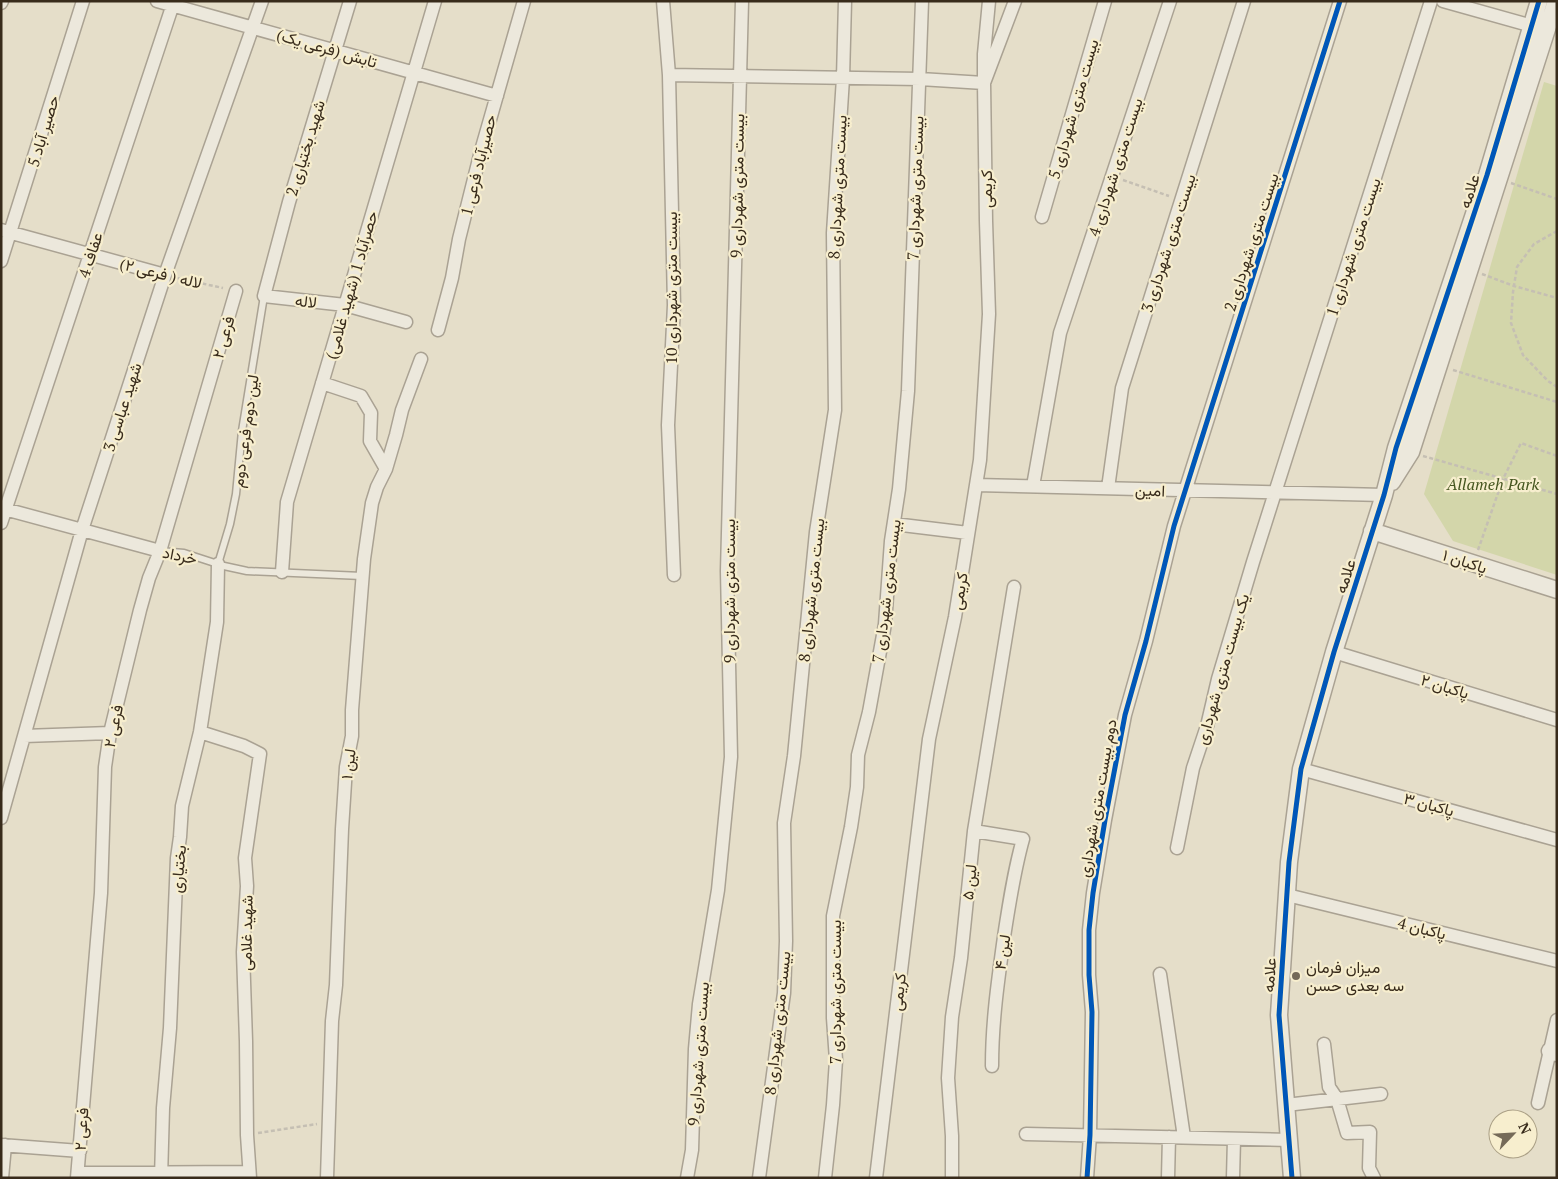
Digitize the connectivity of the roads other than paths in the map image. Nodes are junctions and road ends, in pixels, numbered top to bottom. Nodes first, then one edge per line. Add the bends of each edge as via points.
1 (83, 1) edge
2 (157, 1) edge
3 (262, 1) edge
4 (350, 1) edge
5 (435, 1) edge
6 (524, 1) edge
7 (663, 1) edge
8 (742, 1) edge
9 (845, 1) edge
10 (922, 1) edge
11 (989, 1) edge
12 (1015, 1) edge
13 (1105, 1) edge
14 (1170, 1) edge
15 (1244, 1) edge
16 (1340, 1) edge
17 (1431, 1) edge
18 (1443, 1) edge
19 (1539, 1) edge
20 (1556, 1) edge
21 (173, 3) edge
22 (254, 28) junction
23 (1539, 30) junction
24 (336, 51) junction
25 (413, 72) junction
26 (668, 75) junction
27 (739, 76) junction
28 (843, 78) junction
29 (920, 79) junction
30 (984, 83) junction
31 (497, 96) junction
32 (1042, 218) dead end
33 (6, 231) edge
34 (90, 254) junction
35 (1, 261) edge
36 (165, 275) junction
37 (236, 290) road end
38 (264, 296) junction
39 (345, 305) junction
40 (406, 322) dead end
41 (438, 330) dead end
42 (421, 359) dead end
43 (322, 383) junction
44 (386, 469) junction
45 (976, 485) junction
46 (1033, 486) junction
47 (1108, 488) junction
48 (1186, 490) junction
49 (1275, 493) junction
50 (1384, 495) junction
51 (4, 508) edge
52 (1, 523) edge
53 (894, 524) junction
54 (82, 530) junction
55 (1372, 531) junction
56 (968, 534) junction
57 (160, 551) junction
58 (218, 564) junction
59 (282, 572) junction
60 (362, 576) junction
61 (674, 576) dead end
62 (1014, 587) dead end
63 (1557, 590) edge
64 (1334, 652) junction
65 (1557, 720) edge
66 (200, 732) junction
67 (110, 733) junction
68 (24, 736) junction
69 (1301, 769) junction
70 (1, 818) edge
71 (974, 831) junction
72 (1557, 840) edge
73 (1177, 848) dead end
74 (1287, 895) junction
75 (1557, 961) edge
76 (1160, 974) dead end
77 (1557, 1020) edge
78 (1324, 1044) dead end
79 (1553, 1052) edge
80 (992, 1066) dead end
81 (1382, 1094) dead end
82 (1337, 1099) junction
83 (1538, 1102) dead end
84 (1286, 1105) junction
85 (1026, 1134) dead end
86 (1090, 1135) junction
87 (1169, 1137) junction
88 (1184, 1137) junction
89 (1234, 1139) junction
90 (1289, 1140) junction
91 (3, 1145) edge
92 (80, 1150) junction
93 (78, 1175) edge
94 (161, 1175) edge
95 (249, 1175) edge
96 (2, 1178) edge
97 (327, 1178) edge
98 (687, 1178) edge
99 (759, 1178) edge
100 (825, 1178) edge
101 (876, 1178) edge
102 (952, 1178) edge
103 (1087, 1178) edge
104 (1168, 1178) edge
105 (1233, 1178) edge
106 (1292, 1178) edge
107 (1374, 1178) edge

1 - 33 street, حصیر آباد 5
2 - 21 street, تابش (فرعی یک)
3 - 22 street, شهید عباسی 3
4 - 24 street, شهید بختیاری 2
5 - 25 street, حصرآباد 1 (شهید غلامی)
6 - 31 street, حصیرآباد فرعی 1
7 - 26 street, بیست متری شهرداری 10
8 - 27 street, بیست متری شهرداری 9
9 - 28 street, بیست متری شهرداری 8
10 - 29 street, بیست متری شهرداری 7
11 - 30 street, کریمی
12 - 30 street
13 - 32 street, بیست متری شهرداری 5
14 - 46 street, بیست متری شهرداری 4 via 1060,333
15 - 47 street, بیست متری شهرداری 3 via 1122,388
16 - 48 street, بیست متری شهرداری 2
17 - 49 street, بیست متری شهرداری 1
18 - 23 street
19 - 23 street, علامه
20 - 23 street, علامه
21 - 22 street, تابش (فرعی یک)
21 - 34 street, عفاف 4
22 - 24 street, تابش (فرعی یک)
22 - 36 street, شهید عباسی 3
23 - 50 street, علامه via 1396,448
23 - 50 street, علامه via 1499,179 1411,452
24 - 25 street, تابش (فرعی یک)
24 - 38 street, شهید بختیاری 2 via 289,202
25 - 31 street, تابش (فرعی یک)
25 - 39 street, حصرآباد 1 (شهید غلامی)
26 - 27 street
26 - 61 street, بیست متری شهرداری 10 via 674,305 668,425
27 - 28 street
27 - 98 street, بیست متری شهرداری 9 via 727,571 731,757 718,890 699,1004 692,1150
28 - 29 street
28 - 99 street, بیست متری شهرداری 8 via 833,233 835,410 816,532 794,756 784,823 784,993
29 - 30 street
29 - 53 street, بیست متری شهرداری 7 via 908,391
30 - 45 street, کریمی via 989,314
31 - 41 street, حصیرآباد فرعی 1
33 - 34 street, لاله ( فرعی ۲)
33 - 35 street, حصیر آباد 5
34 - 36 street, لاله ( فرعی ۲)
34 - 51 street, عفاف 4
36 - 54 street, شهید عباسی 3
37 - 57 street, ۲ فرعی
38 - 39 street, لاله
38 - 58 lane, لین دوم فرعی دوم via 242,431 236,494
39 - 40 street, لاله
39 - 43 street, حصرآباد 1 (شهید غلامی)
42 - 44 street, لین ۱ via 402,410
43 - 44 street via 361,396 371,413 370,441
43 - 59 street, حصرآباد 1 (شهید غلامی) via 287,502
44 - 60 street, لین ۱ via 372,503
45 - 46 street, امین
45 - 56 street, کریمی
46 - 47 street, امین
47 - 48 street, امین
48 - 49 street, امین
48 - 86 street, دوم بیست متری شهرداری via 1125,715 1093,893 1090,930
49 - 50 street, امین
49 - 73 street, یک بیست متری شهرداری via 1193,768
50 - 55 street, علامه
51 - 52 street, عفاف 4
51 - 54 street, خرداد
53 - 56 street
53 - 100 street, بیست متری شهرداری 7 via 884,624 858,755 851,828 833,916 836,1060
54 - 57 street, خرداد
54 - 68 street, شهید عباسی 3
55 - 63 street, پاکبان ۱
55 - 64 street, علامه
56 - 101 street, کریمی via 955,617 929,739
57 - 58 lane, خرداد via 184,553
57 - 67 street, ۲ فرعی via 140,610
58 - 59 lane, خرداد via 247,571
58 - 66 street, بختیاری via 217,622
59 - 60 lane, خرداد
60 - 97 street, لین ۱ via 352,736 342,819
62 - 71 street, لین ۵
64 - 65 street, پاکبان ۲
64 - 69 street, علامه
66 - 94 street, بختیاری via 182,806 177,858
66 - 95 street, شهید غلامی via 260,754 245,858 247,886 243,952
67 - 68 street
67 - 92 street, ۲ فرعی via 105,767 103,854
68 - 70 street, شهید عباسی 3
69 - 72 street, پاکبان ۳
69 - 74 street, علامه
71 - 80 street, لین ۴ via 1023,838 998,971
71 - 102 street, لین ۵ via 949,1047
74 - 75 street, پاکبان 4
74 - 84 street, علامه via 1278,1015
76 - 88 street
77 - 79 street
78 - 82 street via 1329,1087
79 - 83 street
81 - 82 street
82 - 84 street
82 - 107 street via 1347,1133 1370,1132 1369,1168
84 - 90 street, علامه
85 - 86 street
86 - 87 street
86 - 103 street, دوم بیست متری شهرداری
87 - 88 street
87 - 104 street
88 - 89 street
89 - 90 street
89 - 105 street
90 - 106 street, علامه
91 - 92 street
91 - 96 street
92 - 93 street, ۲ فرعی
93 - 94 street
94 - 95 street

